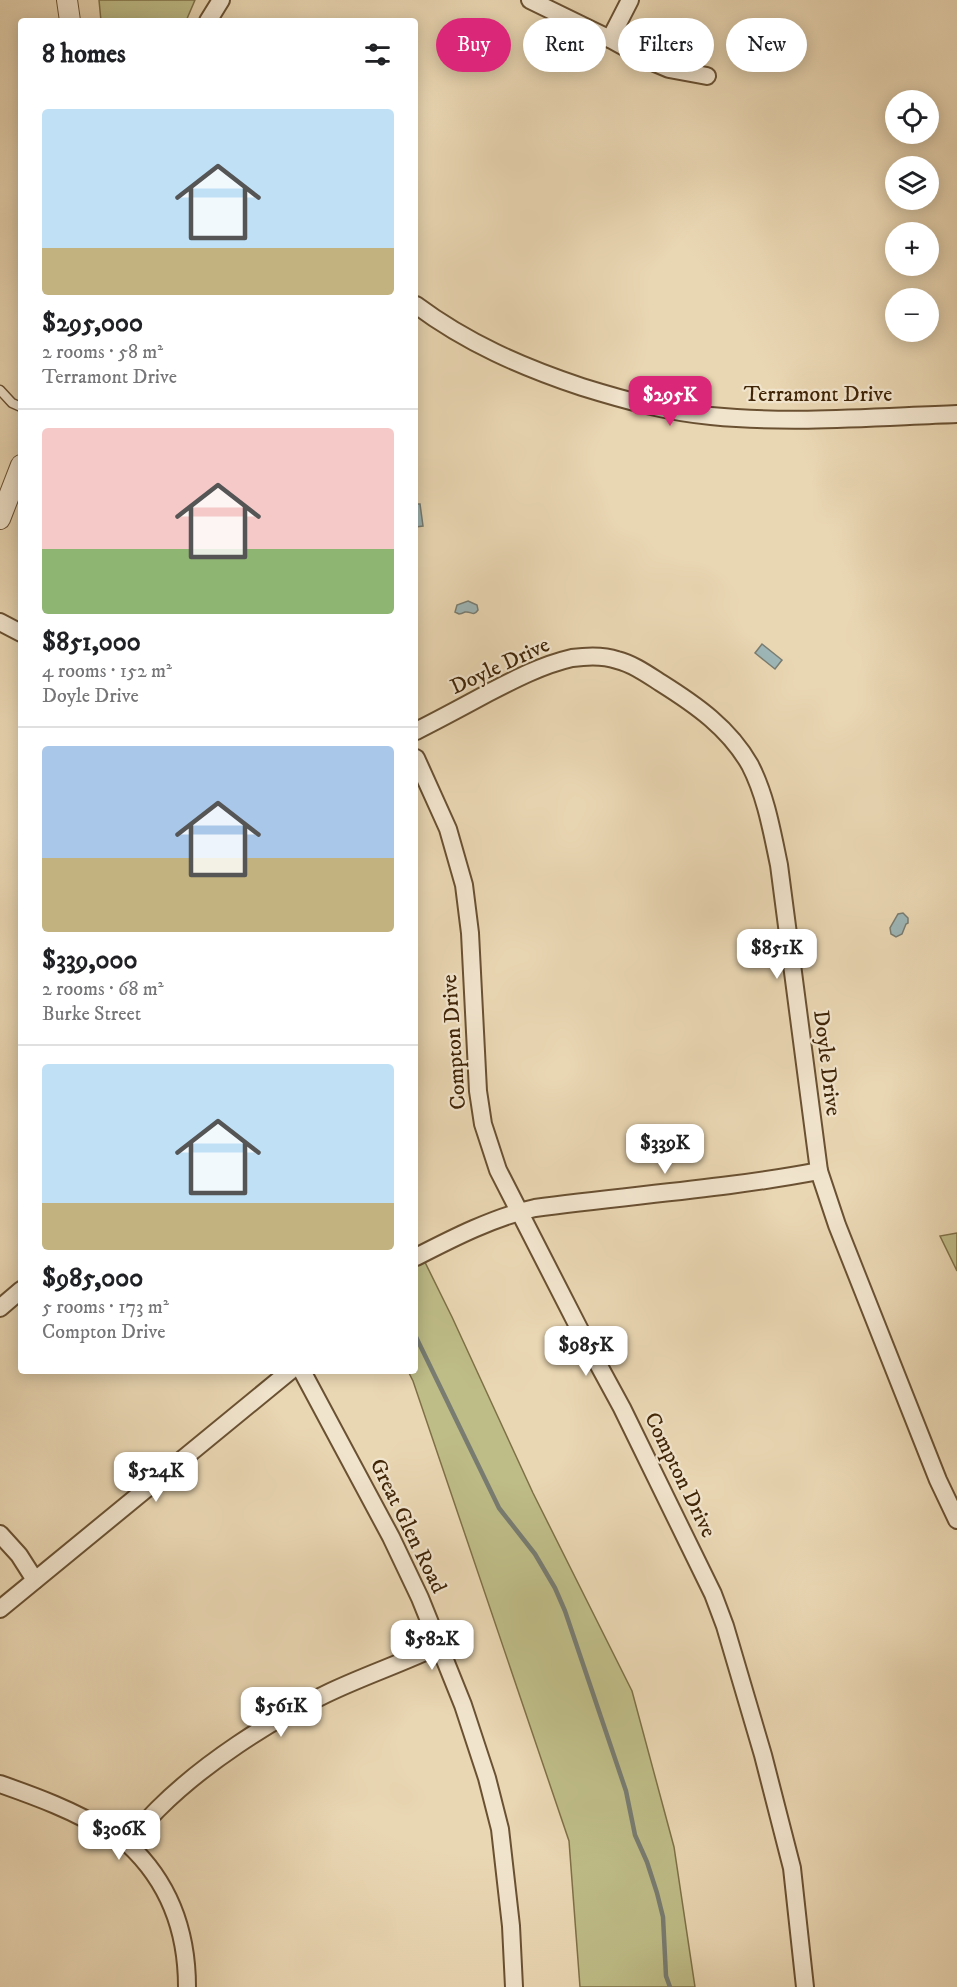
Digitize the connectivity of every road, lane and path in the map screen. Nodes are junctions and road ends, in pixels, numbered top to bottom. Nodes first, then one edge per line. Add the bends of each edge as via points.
1 (67, 0) edge
2 (220, 0) edge
3 (530, 0) edge
4 (630, 0) edge
5 (70, 18) edge
6 (210, 18) edge
7 (610, 39) junction
8 (707, 76) dead end
9 (418, 306) edge
10 (0, 390) edge
11 (18, 405) edge
12 (957, 414) edge
13 (18, 473) edge
14 (0, 519) edge
15 (0, 622) edge
16 (18, 631) edge
17 (418, 730) edge
18 (418, 762) edge
19 (819, 1171) junction
20 (519, 1212) junction
21 (418, 1256) edge
22 (18, 1293) edge
23 (0, 1308) edge
24 (286, 1374) edge
25 (304, 1374) edge
26 (957, 1520) edge
27 (0, 1534) edge
28 (35, 1580) junction
29 (0, 1609) edge
30 (440, 1645) junction
31 (0, 1784) edge
32 (127, 1843) junction
33 (187, 1987) edge
34 (514, 1987) edge
35 (805, 1987) edge

1 - 5 street
2 - 6 street
3 - 7 street
4 - 7 street
7 - 8 street via 669,69
9 - 12 street, Terramont Drive via 457,333 512,362 599,392 666,409 710,416 797,419
10 - 11 lane
13 - 14 street
15 - 16 street
17 - 19 street, Doyle Drive via 538,669 591,656 635,666 682,696 728,734 746,758 761,790 775,844
18 - 20 street, Compton Drive via 448,829 464,885 483,1124 498,1170
19 - 20 street
19 - 26 street, Doyle Drive via 924,1446
20 - 21 street
20 - 35 street, Compton Drive via 622,1408 713,1594 763,1755 792,1868
22 - 23 street
24 - 28 street
25 - 30 street, Great Glen Road via 392,1537
27 - 28 street
28 - 29 street
30 - 32 street via 327,1693 258,1732 179,1790
30 - 34 street, Great Glen Road via 487,1778 500,1829
31 - 32 street via 90,1820
32 - 33 street via 171,1903 184,1943

